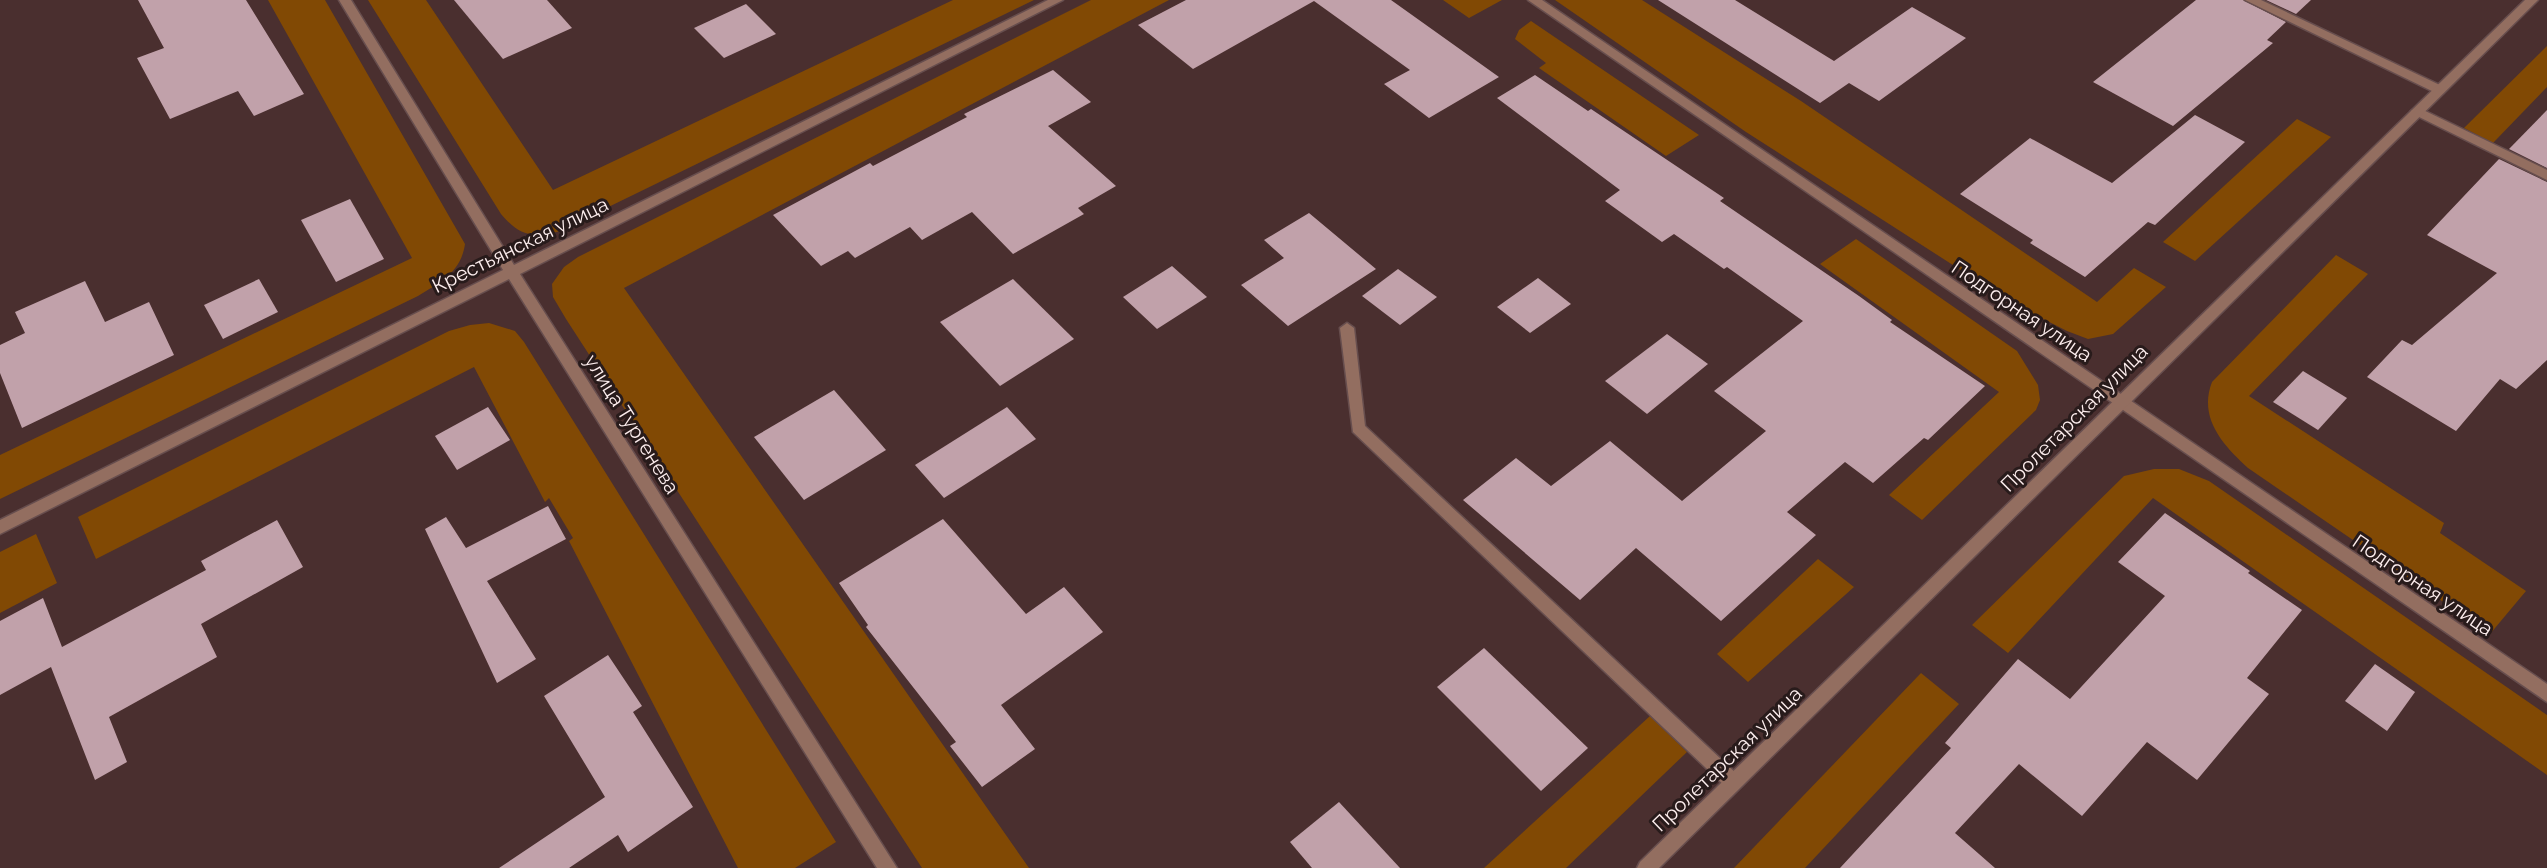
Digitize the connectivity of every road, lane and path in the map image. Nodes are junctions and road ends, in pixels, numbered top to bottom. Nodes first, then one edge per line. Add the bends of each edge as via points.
1 (345, 0) edge
2 (1057, 0) edge
3 (1534, 0) edge
4 (2251, 0) edge
5 (2532, 0) edge
6 (2440, 90) junction
7 (2417, 111) junction
8 (2547, 175) edge
9 (511, 271) junction
10 (1347, 328) dead end
11 (2121, 402) junction
12 (0, 527) edge
13 (2547, 694) edge
14 (1733, 782) junction
15 (888, 868) edge
16 (1646, 868) edge

1 - 9 street, улица Тургенева
2 - 9 street, Крестьянская улица
3 - 11 street, Подгорная улица
4 - 6 street
5 - 6 street, Пролетарская улица
6 - 7 street, Пролетарская улица
7 - 8 street
7 - 11 street, Пролетарская улица
9 - 12 street, Крестьянская улица
9 - 15 street, улица Тургенева
10 - 14 street via 1358,428
11 - 13 street, Подгорная улица
11 - 14 street, Пролетарская улица
14 - 16 street, Пролетарская улица

